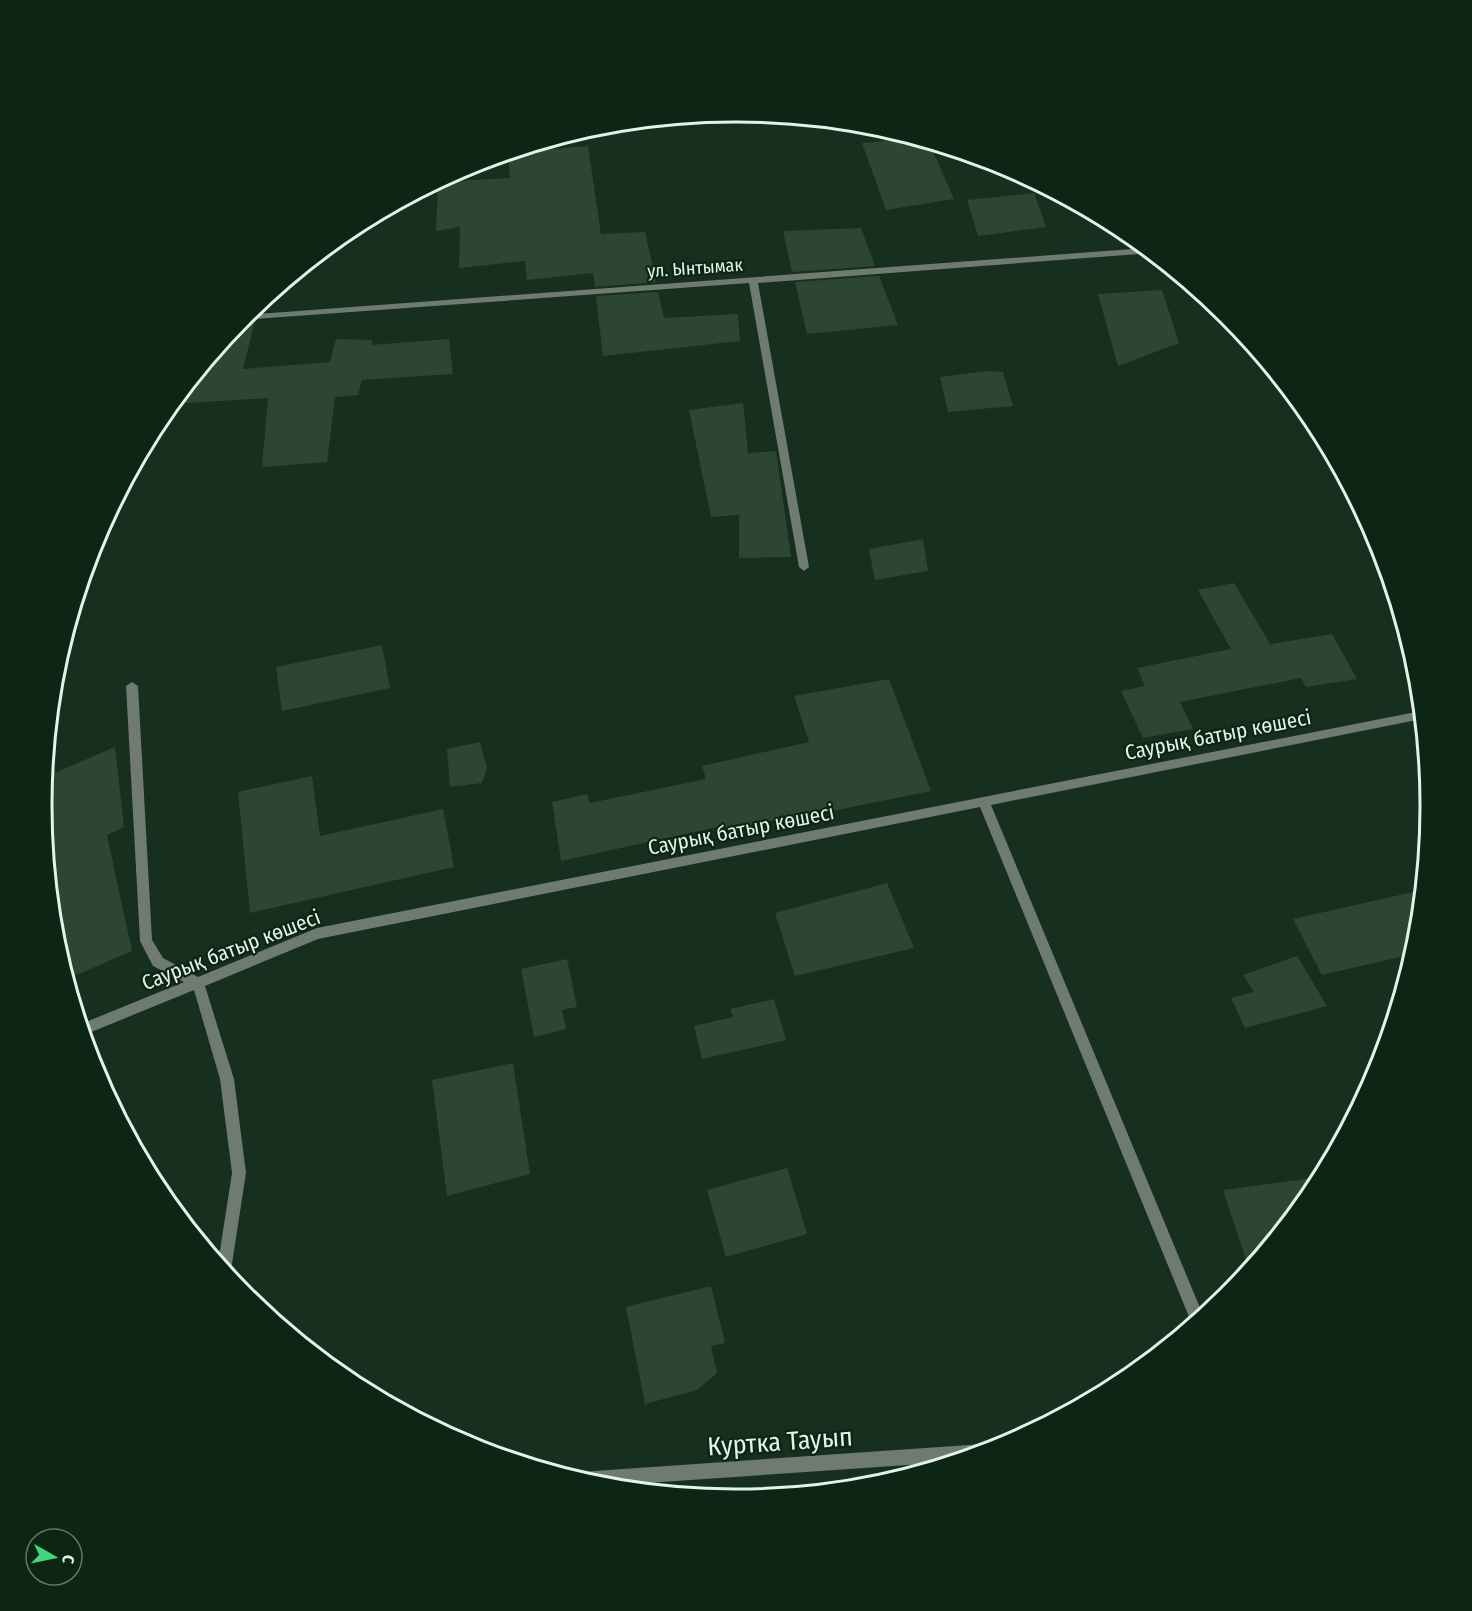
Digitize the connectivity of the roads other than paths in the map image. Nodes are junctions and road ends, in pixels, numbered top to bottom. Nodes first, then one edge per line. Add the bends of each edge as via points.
1 (1137, 252) edge
2 (753, 280) junction
3 (258, 317) edge
4 (804, 567) dead end
5 (132, 686) dead end
6 (1414, 716) edge
7 (984, 802) junction
8 (198, 983) junction
9 (90, 1027) edge
10 (226, 1260) edge
11 (1195, 1312) edge
12 (952, 1454) edge
13 (614, 1478) edge

1 - 2 street, ул. Ынтымак
2 - 3 street, ул. Ынтымак
2 - 4 street
5 - 8 street via 146,941 158,962
6 - 7 street, Саурық батыр көшесі
7 - 8 street, Саурық батыр көшесі via 317,934
7 - 11 street
8 - 9 street, Саурық батыр көшесі
8 - 10 street via 226,1079 239,1173
12 - 13 street, Куртка Тауып

